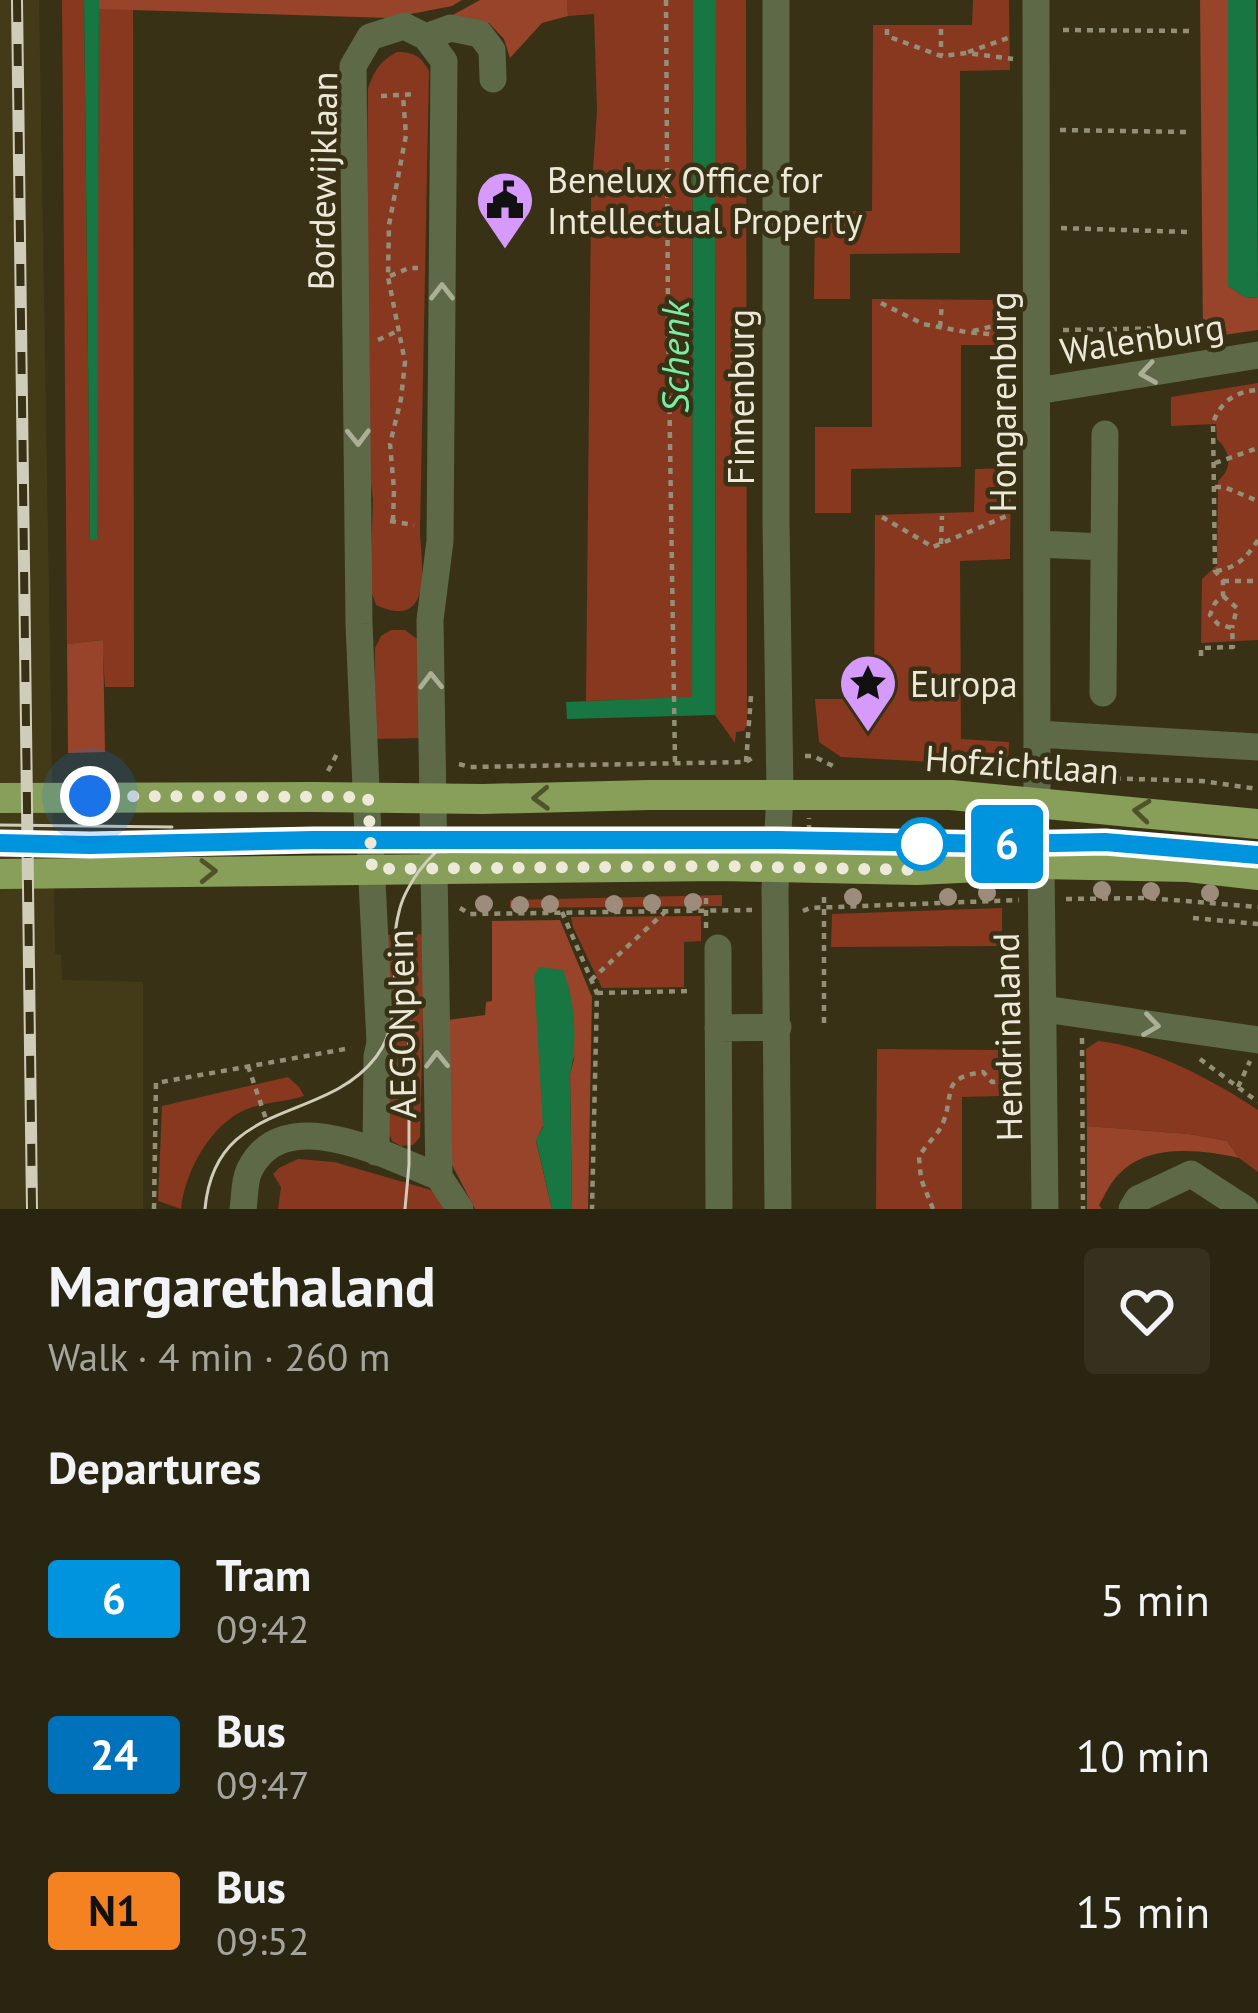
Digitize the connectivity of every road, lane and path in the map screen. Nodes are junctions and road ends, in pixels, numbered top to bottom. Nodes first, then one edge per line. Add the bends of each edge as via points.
1 (666, 0) edge
2 (776, 0) edge
3 (1043, 19) edge
4 (941, 28) dead end
5 (887, 29) dead end
6 (1189, 31) dead end
7 (426, 37) junction
8 (967, 53) junction
9 (941, 56) junction
10 (1036, 62) junction
11 (493, 79) dead end
12 (444, 82) junction
13 (352, 92) junction
14 (404, 95) junction
15 (1036, 130) junction
16 (1187, 132) dead end
17 (1037, 227) junction
18 (1187, 232) dead end
19 (881, 303) dead end
20 (941, 303) dead end
21 (1037, 315) junction
22 (940, 327) junction
23 (966, 332) junction
24 (1038, 345) junction
25 (1258, 355) edge
26 (1189, 366) junction
27 (1258, 390) edge
28 (1037, 391) junction
29 (1105, 434) dead end
30 (1258, 448) edge
31 (1215, 463) junction
32 (1215, 487) junction
33 (1258, 501) edge
34 (1039, 512) junction
35 (941, 516) dead end
36 (882, 518) dead end
37 (393, 521) junction
38 (359, 536) junction
39 (1258, 540) edge
40 (440, 541) junction
41 (941, 544) junction
42 (1038, 544) junction
43 (1104, 547) junction
44 (1215, 571) junction
45 (1223, 581) junction
46 (1258, 581) edge
47 (1223, 596) junction
48 (1232, 628) junction
49 (1201, 656) dead end
50 (1102, 693) dead end
51 (1037, 734) junction
52 (1258, 747) edge
53 (674, 762) dead end
54 (1258, 788) edge
55 (1037, 789) junction
56 (781, 794) junction
57 (368, 797) junction
58 (0, 798) edge
59 (432, 798) junction
60 (1258, 824) edge
61 (1041, 864) junction
62 (775, 868) junction
63 (372, 869) junction
64 (434, 869) junction
65 (0, 874) edge
66 (1258, 875) edge
67 (824, 885) dead end
68 (1042, 899) junction
69 (454, 904) dead end
70 (1258, 907) edge
71 (824, 908) junction
72 (666, 910) junction
73 (562, 912) junction
74 (775, 916) junction
75 (1193, 918) dead end
76 (1258, 924) edge
77 (718, 949) dead end
78 (591, 980) junction
79 (718, 990) junction
80 (597, 993) junction
81 (1044, 1009) junction
82 (1082, 1015) junction
83 (824, 1025) dead end
84 (1157, 1026) junction
85 (778, 1027) junction
86 (718, 1028) junction
87 (1258, 1040) edge
88 (380, 1042) junction
89 (248, 1066) junction
90 (1023, 1080) dead end
91 (1258, 1102) edge
92 (276, 1143) junction
93 (376, 1152) junction
94 (440, 1177) junction
95 (154, 1209) edge
96 (243, 1209) edge
97 (460, 1209) edge
98 (592, 1209) edge
99 (718, 1209) edge
100 (778, 1209) edge
101 (933, 1209) edge
102 (1045, 1209) edge
103 (1083, 1209) edge
104 (1132, 1209) edge
105 (1245, 1209) edge

1 - 53 path
2 - 56 street, Finnenburg
3 - 6 path
3 - 8 path
3 - 10 street, Hongarenburg
4 - 9 path
5 - 9 path via 887,37
7 - 11 street via 451,28 480,34 492,50
7 - 12 street via 444,62
7 - 13 street, Bordewijklaan via 404,26 370,37 353,66
8 - 9 path
8 - 10 path
10 - 15 street, Hongarenburg
12 - 14 path
40 -> 12 street
13 - 14 path
13 -> 38 street, Bordewijklaan
14 - 37 path via 388,260 405,362 390,444
15 - 16 path
15 - 17 street, Hongarenburg
17 - 18 path
17 - 21 street, Hongarenburg
19 - 22 path
20 - 22 path
21 - 23 path
21 - 24 street, Hongarenburg
22 - 23 path
23 - 24 path
24 - 26 path via 1055,341 1059,330 1180,328
24 - 28 street, Hongarenburg
25 - 26 street, Walenburg
26 -> 28 street, Walenburg
27 - 31 path via 1217,412
28 - 34 street, Hongarenburg
29 - 43 street
30 - 31 path
31 - 32 path
32 - 33 path
32 - 44 path
34 - 41 path via 1003,515
34 - 42 street, Hongarenburg
35 - 41 path
36 - 41 path
37 - 38 path
37 - 40 path
38 - 57 street, Bordewijklaan
39 - 44 path via 1244,560
59 -> 40 street via 430,620
42 - 43 street
42 - 51 street, Hongarenburg
43 - 50 street
44 - 45 path
45 - 46 path
45 - 47 path
47 - 48 path via 1238,608
47 - 48 path via 1210,615
48 - 49 path via 1233,647 1201,648
51 - 52 street
51 - 55 street, Hongarenburg
54 - 55 path via 1202,781
55 - 56 main road, Hofzichtlaan
60 -> 55 main road, Hofzichtlaan
56 -> 59 main road, Hofzichtlaan
56 - 62 street
57 - 58 main road, Hofzichtlaan
57 - 59 main road, Hofzichtlaan
57 - 63 street
59 - 64 street
61 - 62 main road
61 - 66 main road
61 - 68 street, Hendrinaland
62 - 64 main road
62 - 74 street
63 - 64 main road
65 -> 63 main road
63 - 88 street, AEGONplein
94 -> 64 street, AEGONplein
67 - 71 path
68 - 70 path
68 - 71 path
68 - 81 street, Hendrinaland
69 - 73 path via 470,914
71 - 74 path
71 - 83 path
72 - 73 path
72 - 74 path
72 - 78 path
73 - 78 path
74 - 85 street
75 - 76 path
77 - 79 street
78 - 80 path
79 - 80 path
79 - 86 street
80 - 98 path
81 - 82 street
81 - 102 street, Hendrinaland
82 -> 84 street
82 - 103 path
84 - 87 street
84 - 91 path
85 - 86 street
85 - 100 street
86 - 99 street
88 - 89 path
88 - 93 street, AEGONplein
89 - 92 path
89 - 95 path via 156,1083
90 - 101 path via 992,1082 983,1072 954,1083 942,1125 919,1157
92 - 93 street, AEGONplein via 344,1139
92 - 96 street via 262,1149 247,1176
93 - 94 street, AEGONplein
94 - 97 street
104 - 105 street via 1191,1174

